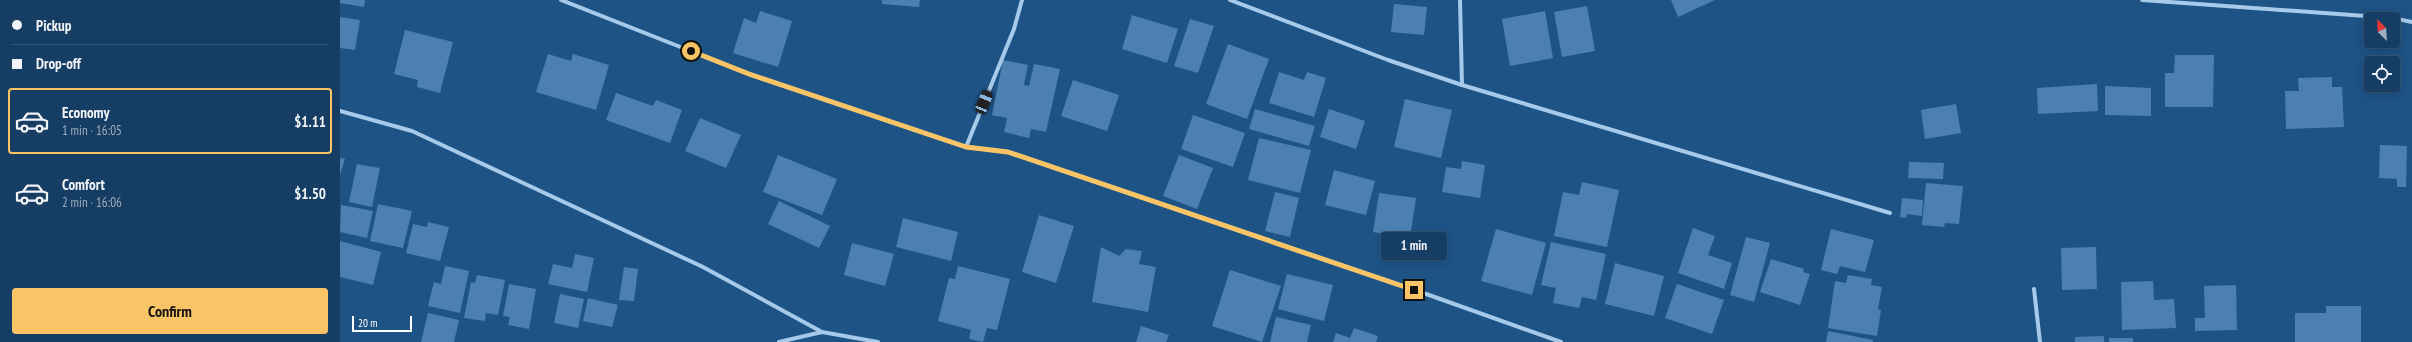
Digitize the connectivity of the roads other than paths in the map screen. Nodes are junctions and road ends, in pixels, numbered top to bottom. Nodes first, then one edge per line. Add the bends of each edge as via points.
1 (561, 0) edge
2 (1022, 0) edge
3 (1230, 0) edge
4 (1460, 0) edge
5 (2142, 0) edge
6 (2412, 22) edge
7 (1462, 85) junction
8 (340, 111) edge
9 (966, 147) junction
10 (1890, 213) dead end
11 (2034, 289) dead end
12 (822, 332) junction
13 (779, 342) edge
14 (878, 342) edge
15 (1561, 342) edge
16 (2040, 342) edge

1 - 9 street via 749,74
2 - 9 street via 1014,29
3 - 7 street
4 - 7 street
5 - 6 street via 2393,18
7 - 10 street
8 - 12 street via 412,130 702,268
9 - 15 street via 1008,152
11 - 16 street
12 - 13 street
12 - 14 street

